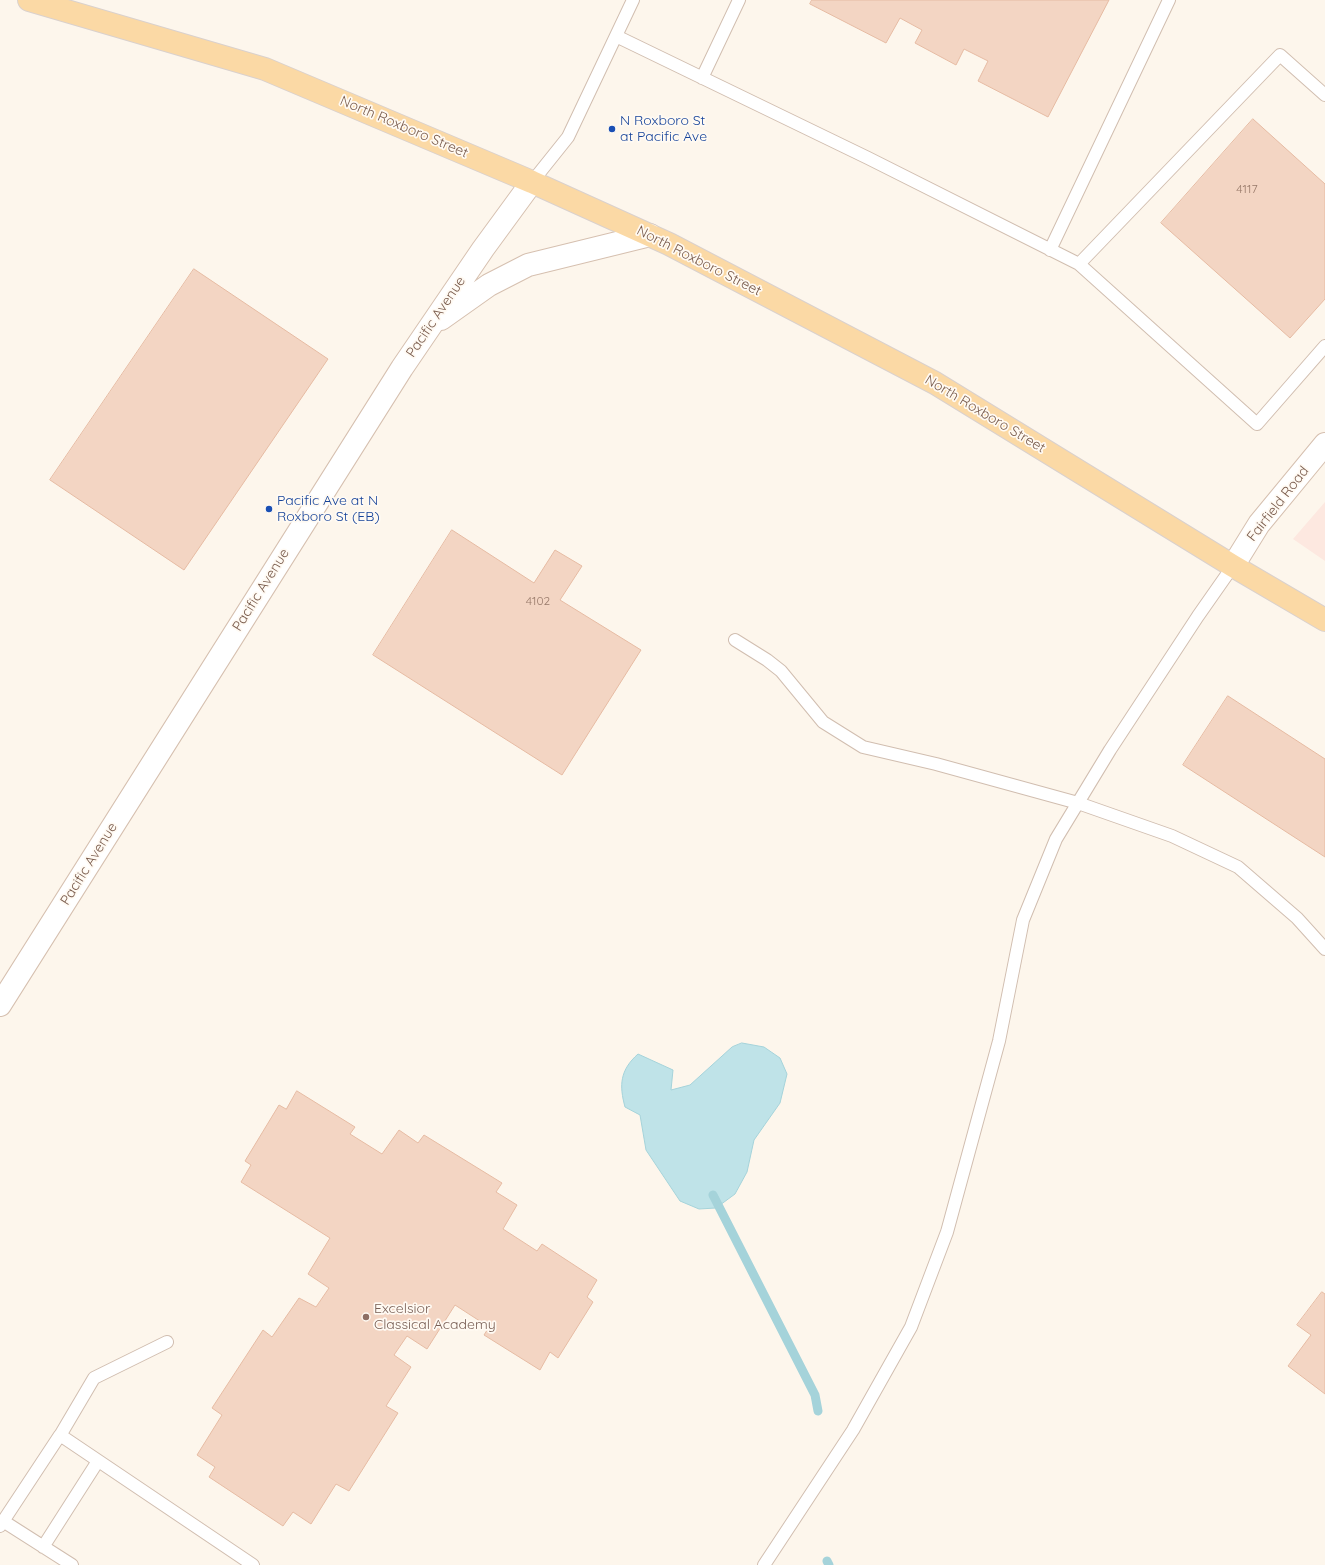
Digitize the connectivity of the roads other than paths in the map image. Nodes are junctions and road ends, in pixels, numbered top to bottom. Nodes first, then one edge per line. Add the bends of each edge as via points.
1 (28, 0) edge
2 (633, 0) edge
3 (739, 0) edge
4 (1169, 0) edge
5 (74, 6) edge
6 (616, 36) junction
7 (702, 78) junction
8 (1325, 95) edge
9 (532, 182) junction
10 (650, 235) junction
11 (1050, 250) junction
12 (1078, 264) junction
13 (429, 328) junction
14 (1325, 346) edge
15 (1325, 444) edge
16 (1233, 566) junction
17 (1325, 620) edge
18 (735, 640) dead end
19 (1078, 803) junction
20 (1325, 948) edge
21 (0, 1005) edge
22 (167, 1342) dead end
23 (58, 1439) junction
24 (98, 1461) junction
25 (2, 1523) edge
26 (43, 1547) junction
27 (72, 1565) edge
28 (253, 1565) edge
29 (764, 1565) edge

1 - 5 main road, North Roxboro Street
2 - 6 lane
3 - 7 lane
4 - 11 lane
5 - 9 main road, North Roxboro Street via 265,69
6 - 7 lane
6 - 9 lane via 568,137
7 - 11 lane
8 - 12 lane via 1280,55
9 - 10 main road, North Roxboro Street
9 - 13 street, Pacific Avenue
10 - 13 street via 528,265 489,285
10 - 16 main road, North Roxboro Street via 935,383
11 - 12 lane
12 - 14 lane via 1257,424
13 - 21 street, Pacific Avenue
15 - 16 street, Fairfield Road via 1259,524
16 - 17 main road, North Roxboro Street
16 - 19 lane via 1118,737
18 - 19 lane via 781,671 823,722 863,747
19 - 20 lane via 1172,836 1238,867 1297,918
19 - 29 lane via 1056,839 1022,920 999,1041 966,1163 947,1232 911,1327 853,1430
22 - 23 lane via 94,1378
23 - 24 lane via 60,1435
23 - 25 lane
24 - 26 lane
24 - 28 lane
25 - 26 lane
26 - 27 lane

